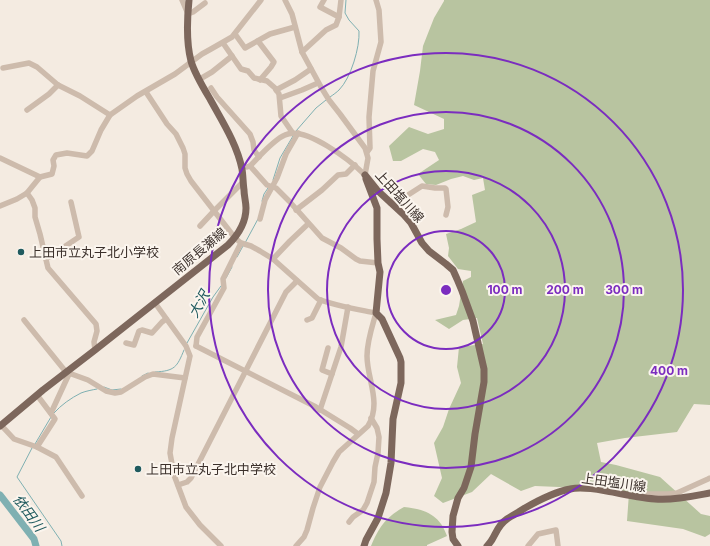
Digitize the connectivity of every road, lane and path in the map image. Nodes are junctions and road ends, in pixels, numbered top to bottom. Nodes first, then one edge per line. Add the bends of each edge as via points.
1 (182, 0) edge
2 (189, 0) edge
3 (261, 0) edge
4 (285, 0) edge
5 (324, 0) edge
6 (341, 0) edge
7 (376, 0) edge
8 (205, 2) dead end
9 (188, 14) junction
10 (339, 17) junction
11 (295, 27) junction
12 (235, 34) junction
13 (258, 41) junction
14 (223, 43) junction
15 (302, 52) junction
16 (232, 56) junction
17 (191, 61) junction
18 (4, 68) dead end
19 (311, 69) junction
20 (200, 79) junction
21 (260, 80) junction
22 (318, 83) junction
23 (58, 85) junction
24 (211, 88) dead end
25 (276, 90) junction
26 (146, 92) junction
27 (280, 98) junction
28 (27, 110) dead end
29 (110, 115) junction
30 (295, 133) junction
31 (367, 152) junction
32 (259, 157) junction
33 (0, 158) edge
34 (355, 165) junction
35 (250, 166) junction
36 (242, 170) junction
37 (365, 175) junction
38 (40, 177) junction
39 (243, 182) junction
40 (273, 187) junction
41 (27, 193) junction
42 (70, 202) dead end
43 (390, 203) junction
44 (0, 206) edge
45 (296, 210) junction
46 (214, 211) junction
47 (446, 215) dead end
48 (260, 219) dead end
49 (308, 224) junction
50 (200, 226) dead end
51 (238, 241) junction
52 (273, 259) junction
53 (46, 260) junction
54 (378, 262) junction
55 (297, 280) junction
56 (321, 300) junction
57 (155, 303) junction
58 (348, 308) junction
59 (376, 313) junction
60 (166, 319) junction
61 (24, 320) dead end
62 (307, 320) dead end
63 (126, 343) dead end
64 (196, 346) junction
65 (328, 348) dead end
66 (95, 350) junction
67 (188, 351) junction
68 (246, 372) junction
69 (68, 373) junction
70 (332, 374) junction
71 (185, 378) junction
72 (36, 395) junction
73 (320, 410) junction
74 (50, 413) junction
75 (371, 418) junction
76 (0, 425) edge
77 (358, 434) junction
78 (37, 447) junction
79 (710, 478) edge
80 (178, 485) junction
81 (710, 492) edge
82 (82, 496) dead end
83 (637, 497) junction
84 (349, 522) dead end
85 (221, 546) edge
86 (296, 546) edge
87 (364, 546) edge
88 (458, 546) edge
89 (487, 546) edge
90 (528, 546) edge
91 (558, 546) edge

1 - 9 street
2 - 9 main road, 南原長瀬線
3 - 12 street
4 - 11 street
5 - 10 street via 320,7
6 - 10 street
7 - 31 street via 381,42 373,70 369,117 370,148
8 - 9 street
9 - 17 main road, 南原長瀬線
10 - 15 street via 336,25 326,30
11 - 13 street via 270,34
11 - 15 street
12 - 13 street via 245,48
12 - 14 street
13 - 21 street via 274,62
14 - 16 street
14 - 17 street
15 - 19 street
16 - 20 street
16 - 21 street via 241,69
17 - 20 main road, 南原長瀬線
17 - 26 street
18 - 23 street via 29,63
19 - 22 street
19 - 25 street
20 - 36 main road, 南原長瀬線 via 228,132
21 - 25 street via 267,81
22 - 27 street
22 - 31 street
23 - 28 street
23 - 29 street
24 - 32 street via 250,134 254,150
25 - 27 street
26 - 29 street
26 - 46 street via 184,148 187,174
27 - 30 street via 281,116
29 - 38 street via 87,156 67,153 56,155 52,174
30 - 32 street via 285,134
30 - 34 street via 310,137
30 - 40 street
31 - 37 street
32 - 35 street
33 - 38 street
34 - 37 street
34 - 45 street via 346,174 338,174
35 - 36 street
35 - 40 street via 267,185
36 - 39 main road, 南原長瀬線
37 - 43 main road, 上田塩川線
37 - 54 main road, 上田塩川線 via 376,201
38 - 41 street
39 - 46 street
39 - 51 main road, 南原長瀬線 via 246,208
40 - 45 street
40 - 48 street via 265,200
41 - 44 street
41 - 53 street via 35,208
42 - 53 street via 79,237
43 - 47 street via 422,186 445,188 448,207
43 - 88 main road, 上田塩川線 via 404,215 429,251 453,270 474,321 484,369 471,467 453,516 453,539
45 - 49 street
46 - 50 street
46 - 51 street
49 - 52 street
49 - 54 street via 322,238 356,259
51 - 52 street
51 - 57 main road, 南原長瀬線 via 225,248
51 - 64 street via 223,279 224,288 197,337
52 - 55 street
53 - 66 street via 48,268 96,324
54 - 59 main road, 上田塩川線 via 380,272
55 - 56 street
55 - 68 street via 286,292
56 - 58 street
56 - 62 street via 312,318
57 - 60 street
57 - 66 main road, 南原長瀬線
58 - 59 street
58 - 70 street via 341,347
59 - 75 street via 368,340 367,357 373,392 374,409
59 - 87 main road via 382,318 400,358 401,383 393,419 391,463 386,493 378,518
60 - 63 street via 152,333 139,331 134,345
60 - 67 street
61 - 69 street
64 - 67 street
64 - 68 street
65 - 70 street via 322,370
66 - 69 main road, 南原長瀬線
67 - 71 street via 190,356
68 - 73 street
68 - 80 street via 191,478
69 - 71 street via 115,393 122,392 152,374
69 - 72 main road, 南原長瀬線
69 - 74 street
70 - 73 street
71 - 80 street via 170,453
72 - 74 street
72 - 76 main road, 南原長瀬線
73 - 77 street
74 - 78 street via 55,419
75 - 77 street via 368,426
75 - 84 street via 379,437 374,482 363,510
76 - 78 street via 14,439
77 - 86 street via 339,452 329,468 320,487 307,530
78 - 82 street via 56,458
79 - 83 street via 677,493 643,494
80 - 85 street via 189,512
81 - 83 main road, 上田塩川線 via 656,500
83 - 89 main road, 上田塩川線 via 590,489 572,488 561,491 538,501 502,523
90 - 91 street via 538,534 556,530

